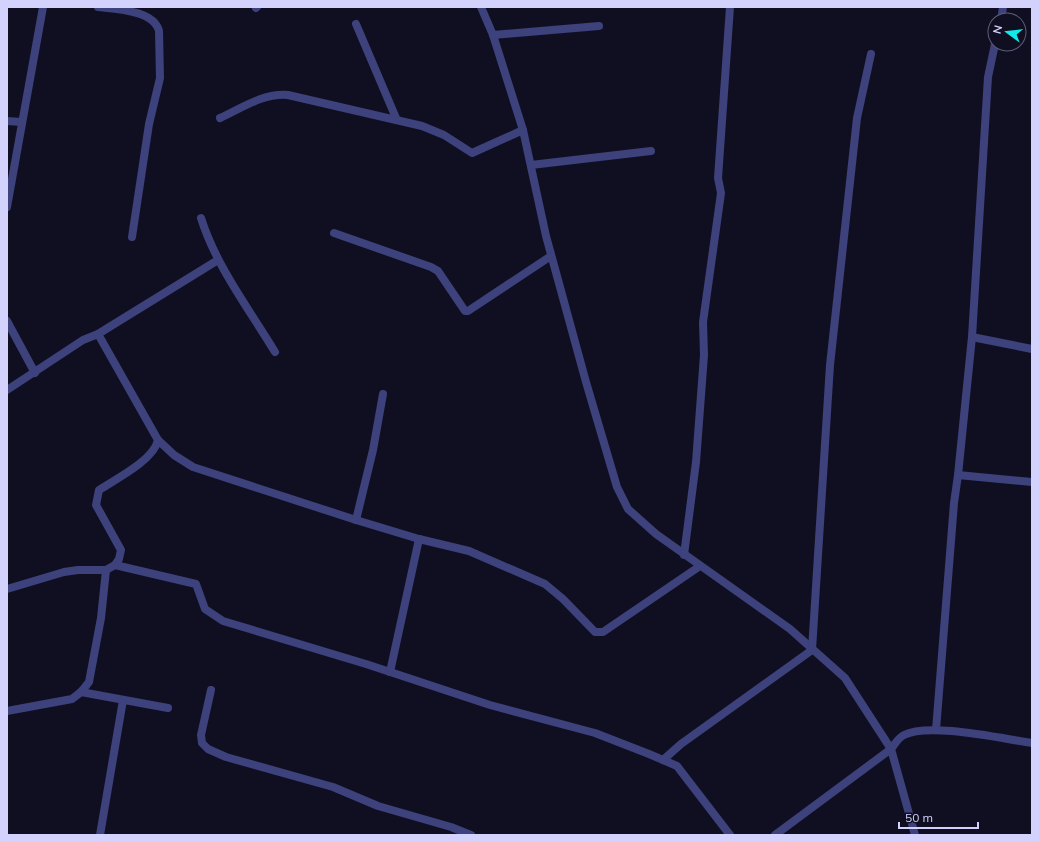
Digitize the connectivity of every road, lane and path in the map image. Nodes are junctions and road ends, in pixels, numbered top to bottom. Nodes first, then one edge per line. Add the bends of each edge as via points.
1 (43, 7) edge
2 (98, 7) edge
3 (730, 7) edge
4 (483, 8) edge
5 (356, 24) dead end
6 (599, 26) dead end
7 (493, 35) junction
8 (993, 52) edge
9 (871, 54) dead end
10 (220, 118) dead end
11 (396, 118) junction
12 (7, 121) edge
13 (21, 122) junction
14 (523, 130) junction
15 (651, 151) dead end
16 (531, 165) junction
17 (7, 207) edge
18 (201, 218) dead end
19 (334, 234) dead end
20 (132, 237) dead end
21 (551, 256) junction
22 (218, 260) junction
23 (7, 321) edge
24 (98, 334) junction
25 (972, 337) junction
26 (1032, 349) edge
27 (275, 352) dead end
28 (35, 373) junction
29 (7, 390) edge
30 (383, 394) dead end
31 (158, 440) junction
32 (958, 476) junction
33 (1032, 482) edge
34 (356, 520) junction
35 (418, 539) junction
36 (120, 554) junction
37 (684, 555) junction
38 (115, 565) junction
39 (700, 566) junction
40 (126, 567) junction
41 (106, 570) junction
42 (7, 589) edge
43 (812, 650) junction
44 (390, 672) junction
45 (211, 690) dead end
46 (81, 692) junction
47 (123, 700) junction
48 (168, 708) dead end
49 (7, 711) edge
50 (936, 730) junction
51 (1032, 743) edge
52 (891, 749) junction
53 (663, 760) junction
54 (100, 835) edge
55 (471, 835) edge
56 (730, 835) edge
57 (775, 835) edge
58 (915, 835) edge

1 - 13 street
2 - 20 street via 136,12 150,19 159,31 160,78 149,124
3 - 37 street via 718,178 721,193 703,322 704,355 696,462
4 - 7 street
5 - 11 street
6 - 7 street
7 - 14 street
8 - 25 street via 988,77
9 - 43 street via 857,118 830,365
10 - 11 street via 275,94
11 - 14 street via 434,130 472,153
12 - 13 street
13 - 17 street
14 - 16 street
15 - 16 street
16 - 21 street
18 - 22 street
19 - 21 street via 432,267 438,271 465,311
21 - 37 street via 617,487 628,509
22 - 24 street
22 - 27 street
23 - 28 street
24 - 28 street via 82,340
24 - 31 street
25 - 26 street
25 - 32 street
28 - 29 street
30 - 34 street
31 - 34 street via 174,455 193,467
31 - 36 street via 157,447 146,459 99,490 96,505
32 - 33 street
32 - 50 street
34 - 35 street
35 - 39 street via 468,551 545,584 599,633
35 - 44 street
36 - 38 street
36 - 40 street
37 - 39 street
38 - 40 street
38 - 41 street
39 - 43 street via 790,629
40 - 44 street via 196,584 205,609 223,621
41 - 42 street via 64,572
41 - 46 street via 101,618 89,682
43 - 52 street via 845,678
43 - 53 street via 681,744
44 - 53 street via 490,705 596,733
45 - 55 street via 201,735 202,743 208,749 226,757 333,786 378,806
46 - 47 street
46 - 49 street via 72,699
47 - 48 street
47 - 54 street
50 - 51 street
50 - 52 street via 903,736
52 - 57 street
52 - 58 street
53 - 56 street via 678,766

